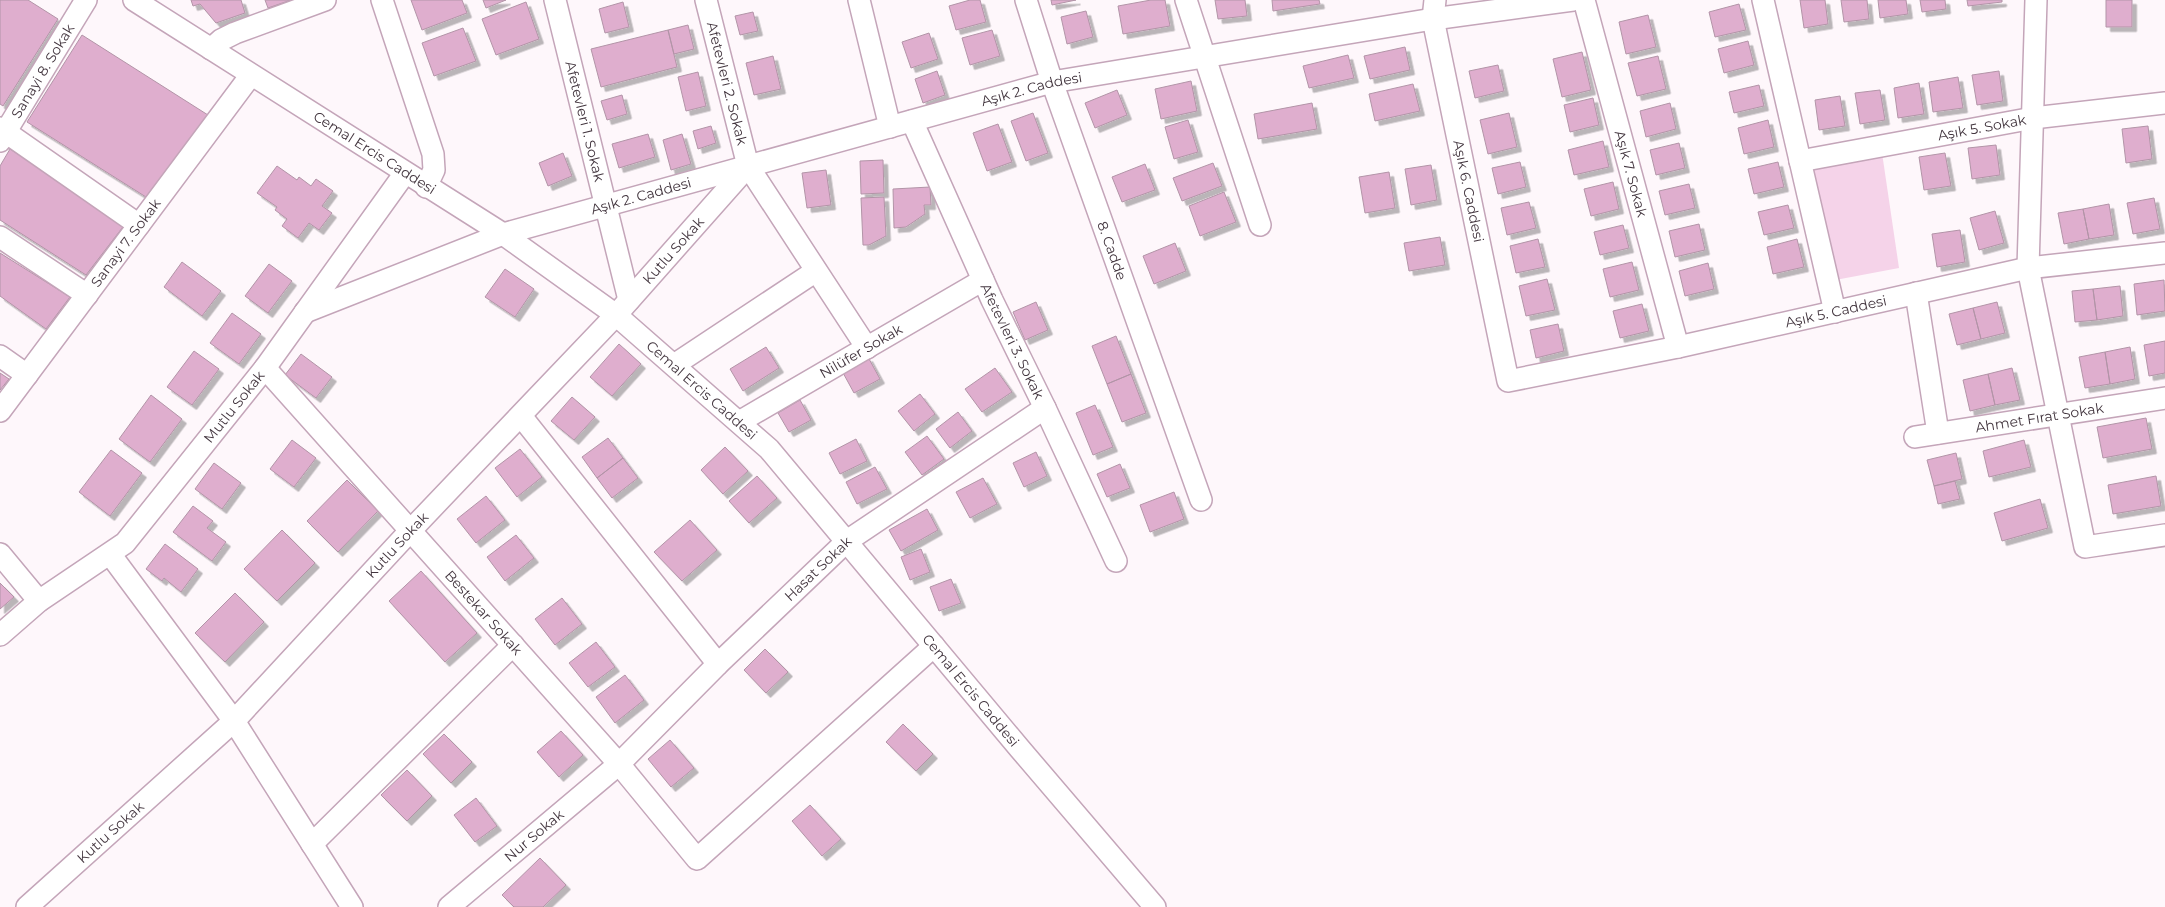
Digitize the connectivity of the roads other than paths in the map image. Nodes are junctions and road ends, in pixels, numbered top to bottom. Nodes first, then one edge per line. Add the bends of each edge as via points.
1 (86, 0) edge
2 (134, 0) edge
3 (325, 0) edge
4 (382, 0) edge
5 (555, 0) edge
6 (706, 0) edge
7 (859, 0) edge
8 (1026, 0) edge
9 (1186, 0) edge
10 (1573, 0) edge
11 (1584, 0) edge
12 (1763, 0) edge
13 (2036, 0) edge
14 (1434, 10) edge
15 (211, 49) junction
16 (1205, 56) junction
17 (251, 75) junction
18 (1052, 82) junction
19 (2165, 103) edge
20 (2033, 118) junction
21 (912, 121) junction
22 (890, 127) junction
23 (2, 134) edge
24 (1800, 161) junction
25 (748, 166) junction
26 (405, 173) junction
27 (426, 187) junction
28 (606, 206) junction
29 (139, 225) junction
30 (1260, 225) dead end
31 (503, 234) junction
32 (0, 237) edge
33 (2165, 253) edge
34 (2028, 268) junction
35 (816, 271) junction
36 (983, 280) junction
37 (1916, 293) junction
38 (87, 295) junction
39 (622, 308) junction
40 (305, 312) junction
41 (1835, 312) junction
42 (1678, 347) junction
43 (866, 348) junction
44 (0, 356) edge
45 (674, 365) junction
46 (265, 368) junction
47 (27, 375) junction
48 (1508, 381) joint
49 (2165, 398) edge
50 (1045, 408) junction
51 (0, 411) edge
52 (2058, 414) junction
53 (521, 416) junction
54 (739, 422) junction
55 (1938, 434) junction
56 (1915, 437) dead end
57 (1201, 500) dead end
58 (410, 531) junction
59 (2165, 536) edge
60 (847, 542) junction
61 (0, 554) edge
62 (110, 554) junction
63 (1116, 561) dead end
64 (38, 602) junction
65 (0, 635) edge
66 (512, 645) junction
67 (934, 646) junction
68 (718, 664) junction
69 (234, 721) junction
70 (618, 764) junction
71 (312, 844) junction
72 (27, 907) edge
73 (352, 907) edge
74 (449, 907) edge
75 (1155, 907) edge

1 - 23 street, Sanayi 8. Sokak
2 - 15 street, Cemal Ercis Caddesi
3 - 15 street via 228,36
4 - 27 street via 433,154 434,170
5 - 28 street, Afetevleri 1. Sokak
6 - 25 street, Afetevleri 2. Sokak
7 - 22 street
8 - 18 street, 8. Cadde
9 - 16 street
10 - 14 street, Aşık 2. Caddesi
11 - 42 street, Aşık 7. Sokak
12 - 24 street
13 - 20 street
14 - 16 street, Aşık 2. Caddesi
14 - 48 street, Aşık 6. Caddesi
15 - 17 street, Cemal Ercis Caddesi
16 - 18 street, Aşık 2. Caddesi
16 - 30 street
17 - 26 street, Cemal Ercis Caddesi
17 - 29 street, Sanayi 7. Sokak
18 - 21 street, Aşık 2. Caddesi
18 - 57 street, 8. Cadde
19 - 20 street, Aşık 5. Sokak
20 - 24 street, Aşık 5. Sokak
20 - 34 street
21 - 22 street, Aşık 2. Caddesi
21 - 36 street, Afetevleri 3. Sokak
22 - 25 street, Aşık 2. Caddesi
23 - 29 street
24 - 41 street
25 - 28 street, Aşık 2. Caddesi
25 - 35 street, Afetevleri 2. Sokak
25 - 39 street, Kutlu Sokak
26 - 27 street, Cemal Ercis Caddesi
26 - 40 street, Mutlu Sokak
27 - 31 street, Cemal Ercis Caddesi
28 - 31 street, Aşık 2. Caddesi
28 - 39 street, Afetevleri 1. Sokak
29 - 38 street, Sanayi 7. Sokak
31 - 39 street, Cemal Ercis Caddesi
31 - 40 street
32 - 38 street
33 - 34 street, Aşık 5. Caddesi
34 - 37 street, Aşık 5. Caddesi
34 - 52 street
35 - 43 street, Afetevleri 2. Sokak
35 - 45 street
36 - 43 street, Nilüfer Sokak
36 - 50 street, Afetevleri 3. Sokak
37 - 41 street, Aşık 5. Caddesi
37 - 55 street
38 - 47 street, Sanayi 7. Sokak
39 - 45 street, Cemal Ercis Caddesi
39 - 53 street, Kutlu Sokak
40 - 46 street, Mutlu Sokak
41 - 42 street, Aşık 5. Caddesi
42 - 48 street, Aşık 5. Caddesi
43 - 54 street, Nilüfer Sokak
44 - 47 street
45 - 54 street, Cemal Ercis Caddesi
46 - 58 street, Bestekar Sokak
46 - 62 street, Mutlu Sokak via 125,544
47 - 51 street, Sanayi 7. Sokak
49 - 52 street, Ahmet Fırat Sokak
50 - 60 street, Hasat Sokak
50 - 63 street, Afetevleri 3. Sokak
52 - 55 street, Ahmet Fırat Sokak
52 - 59 street via 2084,547
53 - 58 street, Kutlu Sokak
53 - 68 street
54 - 60 street, Cemal Ercis Caddesi via 769,449
55 - 56 street, Ahmet Fırat Sokak
58 - 66 street, Bestekar Sokak
58 - 69 street, Kutlu Sokak
60 - 67 street, Cemal Ercis Caddesi
60 - 68 street, Hasat Sokak
61 - 64 street
62 - 64 street, Mutlu Sokak
62 - 69 street
64 - 65 street, Mutlu Sokak
66 - 70 street, Bestekar Sokak
66 - 71 street
67 - 70 street, Bestekar Sokak via 697,859
67 - 75 street, Cemal Ercis Caddesi
68 - 70 street, Hasat Sokak
69 - 71 street
69 - 72 street, Kutlu Sokak
70 - 74 street, Nur Sokak
71 - 73 street

